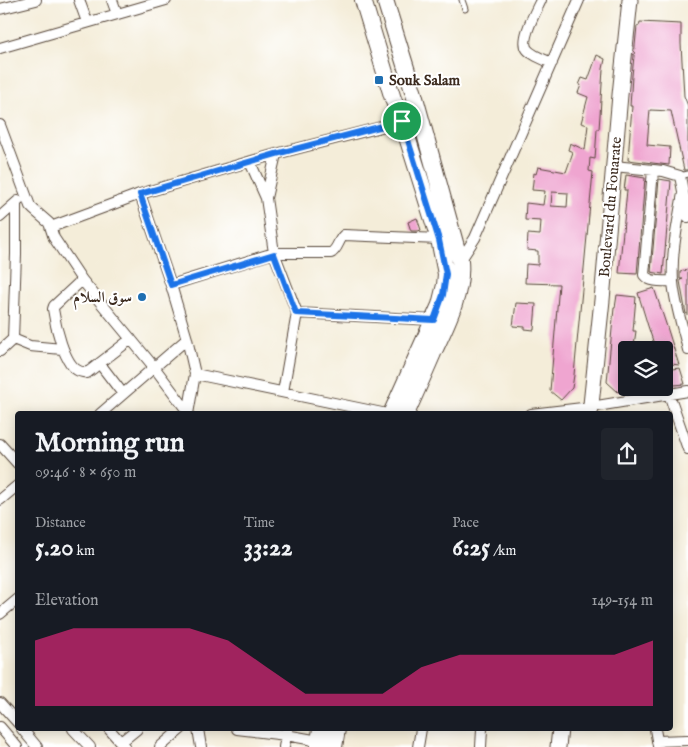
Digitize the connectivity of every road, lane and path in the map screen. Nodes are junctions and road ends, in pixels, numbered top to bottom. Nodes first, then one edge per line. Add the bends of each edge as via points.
1 (36, 0) edge
2 (79, 0) edge
3 (112, 0) edge
4 (166, 0) edge
5 (364, 0) edge
6 (385, 0) edge
7 (462, 0) edge
8 (541, 0) edge
9 (579, 0) edge
10 (630, 0) edge
11 (148, 2) edge
12 (0, 9) edge
13 (465, 9) dead end
14 (117, 14) junction
15 (87, 22) junction
16 (0, 48) edge
17 (552, 63) junction
18 (420, 117) junction
19 (402, 121) junction
20 (2, 136) edge
21 (276, 154) junction
22 (250, 162) junction
23 (614, 166) junction
24 (653, 170) junction
25 (684, 175) edge
26 (140, 194) junction
27 (683, 194) junction
28 (26, 195) junction
29 (266, 198) junction
30 (16, 204) junction
31 (0, 217) edge
32 (688, 217) edge
33 (51, 227) junction
34 (439, 240) junction
35 (274, 254) junction
36 (460, 261) junction
37 (82, 280) junction
38 (673, 282) junction
39 (171, 285) junction
40 (296, 313) junction
41 (434, 320) junction
42 (13, 339) junction
43 (187, 339) junction
44 (131, 340) junction
45 (62, 348) junction
46 (688, 350) edge
47 (0, 351) edge
48 (100, 364) junction
49 (154, 367) junction
50 (195, 374) junction
51 (688, 391) edge
52 (283, 392) junction
53 (673, 393) edge
54 (123, 394) junction
55 (659, 396) edge
56 (670, 396) edge
57 (591, 410) edge
58 (103, 411) edge
59 (187, 411) edge
60 (188, 411) edge
61 (373, 411) edge
62 (392, 411) edge
63 (407, 411) edge
64 (576, 411) edge
65 (0, 444) edge
66 (687, 444) edge
67 (15, 461) edge
68 (15, 488) edge
69 (0, 500) edge
70 (15, 601) edge
71 (0, 614) edge
72 (0, 703) edge
73 (15, 720) edge
74 (0, 727) edge
75 (24, 731) edge
76 (76, 731) edge
77 (111, 731) edge
78 (135, 731) edge
79 (179, 731) edge
80 (198, 731) edge
81 (259, 731) edge
82 (335, 731) edge
83 (421, 731) edge
84 (482, 731) edge
85 (560, 731) edge
86 (655, 731) edge
87 (287, 732) edge
88 (688, 740) edge
89 (323, 741) edge
90 (8, 742) edge
91 (657, 744) edge
92 (123, 745) edge
93 (17, 747) edge
94 (37, 747) edge
95 (90, 747) edge
96 (160, 747) edge
97 (202, 747) edge
98 (284, 747) edge
99 (418, 747) edge
100 (480, 747) edge
101 (558, 747) edge

1 - 12 street
2 - 15 street
3 - 14 street
4 - 11 street
5 - 19 main road
6 - 18 main road
7 - 13 lane
8 - 17 street via 525,38 525,47
9 - 17 street
10 - 23 street, Boulevard du Fouarate
11 - 14 street
14 - 15 street
15 - 16 street
17 - 36 street via 475,238
18 - 19 street
18 - 36 main road
19 - 21 street
19 - 34 main road
20 - 28 street
21 - 22 street
21 - 29 street
22 - 26 street
22 - 29 street
23 - 24 street
23 - 57 street, Boulevard du Fouarate
24 - 25 street
24 - 38 street via 644,275 651,280
25 - 27 street
26 - 33 street
26 - 39 street
27 - 32 street
27 - 38 street
28 - 30 street
28 - 33 street via 30,206
29 - 35 street
30 - 31 street
30 - 42 street
33 - 37 street via 54,238
34 - 35 street via 344,235 331,253
34 - 41 main road via 446,274
35 - 39 street
35 - 40 street
36 - 63 main road via 458,292
37 - 44 street
37 - 45 street via 53,309
38 - 46 street
39 - 43 street
40 - 41 street
40 - 52 street
41 - 62 main road
42 - 45 street via 30,346
42 - 47 street
43 - 49 street
43 - 50 street
44 - 48 street
44 - 49 street
45 - 48 street via 79,371 87,373
48 - 54 street
49 - 54 street
49 - 59 street
50 - 52 street
50 - 60 street
51 - 53 street
52 - 61 street
54 - 58 street
55 - 57 street
56 - 66 street
57 - 64 street
65 - 67 street
68 - 69 street
70 - 71 street
72 - 73 street
74 - 90 street
75 - 94 street
76 - 95 street
77 - 92 street
78 - 92 street
79 - 96 street
80 - 97 street
81 - 87 street
82 - 89 main road
83 - 99 street
84 - 100 street
85 - 101 street
86 - 91 street
87 - 89 street
87 - 98 street
88 - 91 street
90 - 93 street

